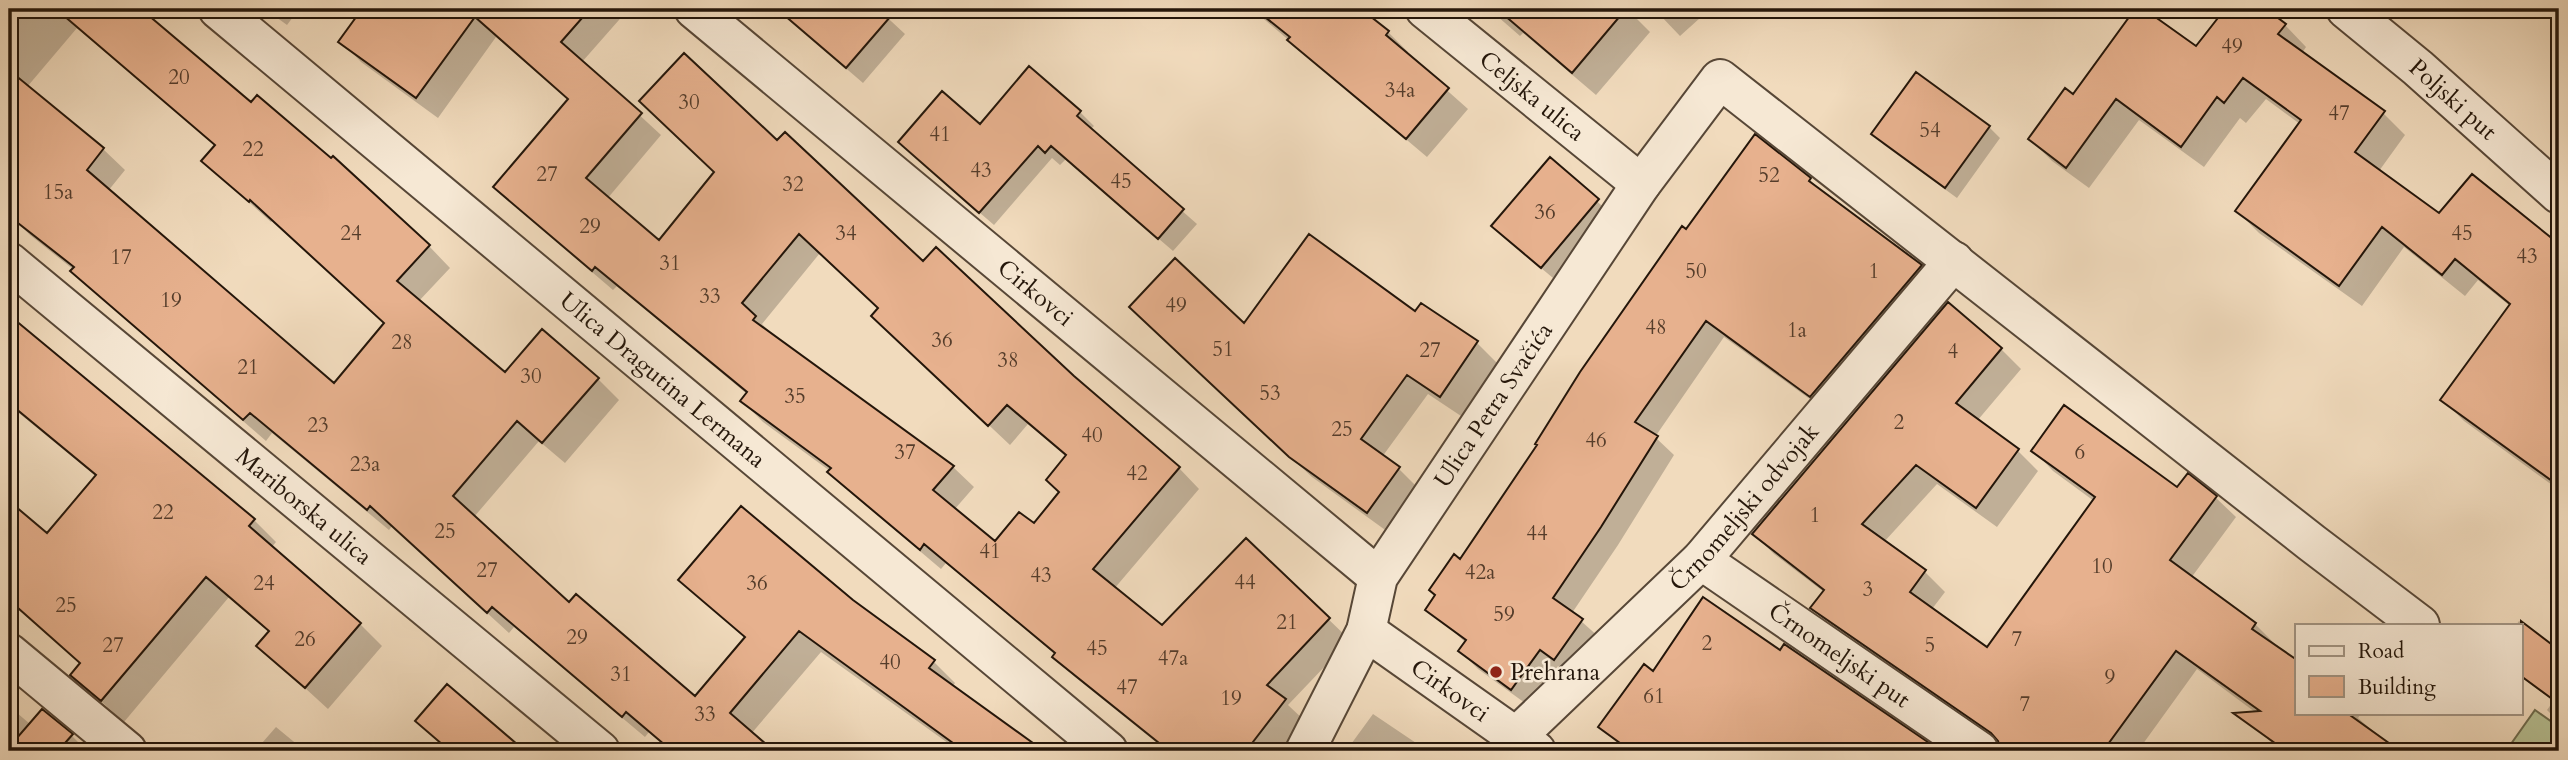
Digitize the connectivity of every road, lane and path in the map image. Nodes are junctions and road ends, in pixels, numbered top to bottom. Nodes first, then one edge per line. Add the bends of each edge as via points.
1 (218, 9) edge
2 (694, 9) edge
3 (1425, 9) edge
4 (2346, 9) edge
5 (1641, 184) junction
6 (2559, 194) edge
7 (1954, 261) junction
8 (9, 262) edge
9 (1701, 560) junction
10 (1378, 577) junction
11 (2419, 624) edge
12 (1366, 631) junction
13 (9, 653) edge
14 (1526, 744) edge
15 (127, 751) edge
16 (600, 751) edge
17 (1108, 751) edge
18 (1305, 751) edge
19 (1979, 751) edge

1 - 17 street, Ulica Dragutina Lermana
2 - 10 street, Cirkovci
3 - 5 street, Celjska ulica
4 - 6 street, Poljski put
5 - 7 street, Ulica Petra Svačića via 1720,79
5 - 10 street, Ulica Petra Svačića
7 - 9 street, Črnomeljski odvojak
7 - 11 street
8 - 16 street, Mariborska ulica
9 - 14 street, Črnomeljski odvojak
9 - 19 street, Črnomeljski put
10 - 12 street, Ulica Petra Svačića
12 - 14 street, Cirkovci
12 - 18 street, Ulica Petra Svačića
13 - 15 street

